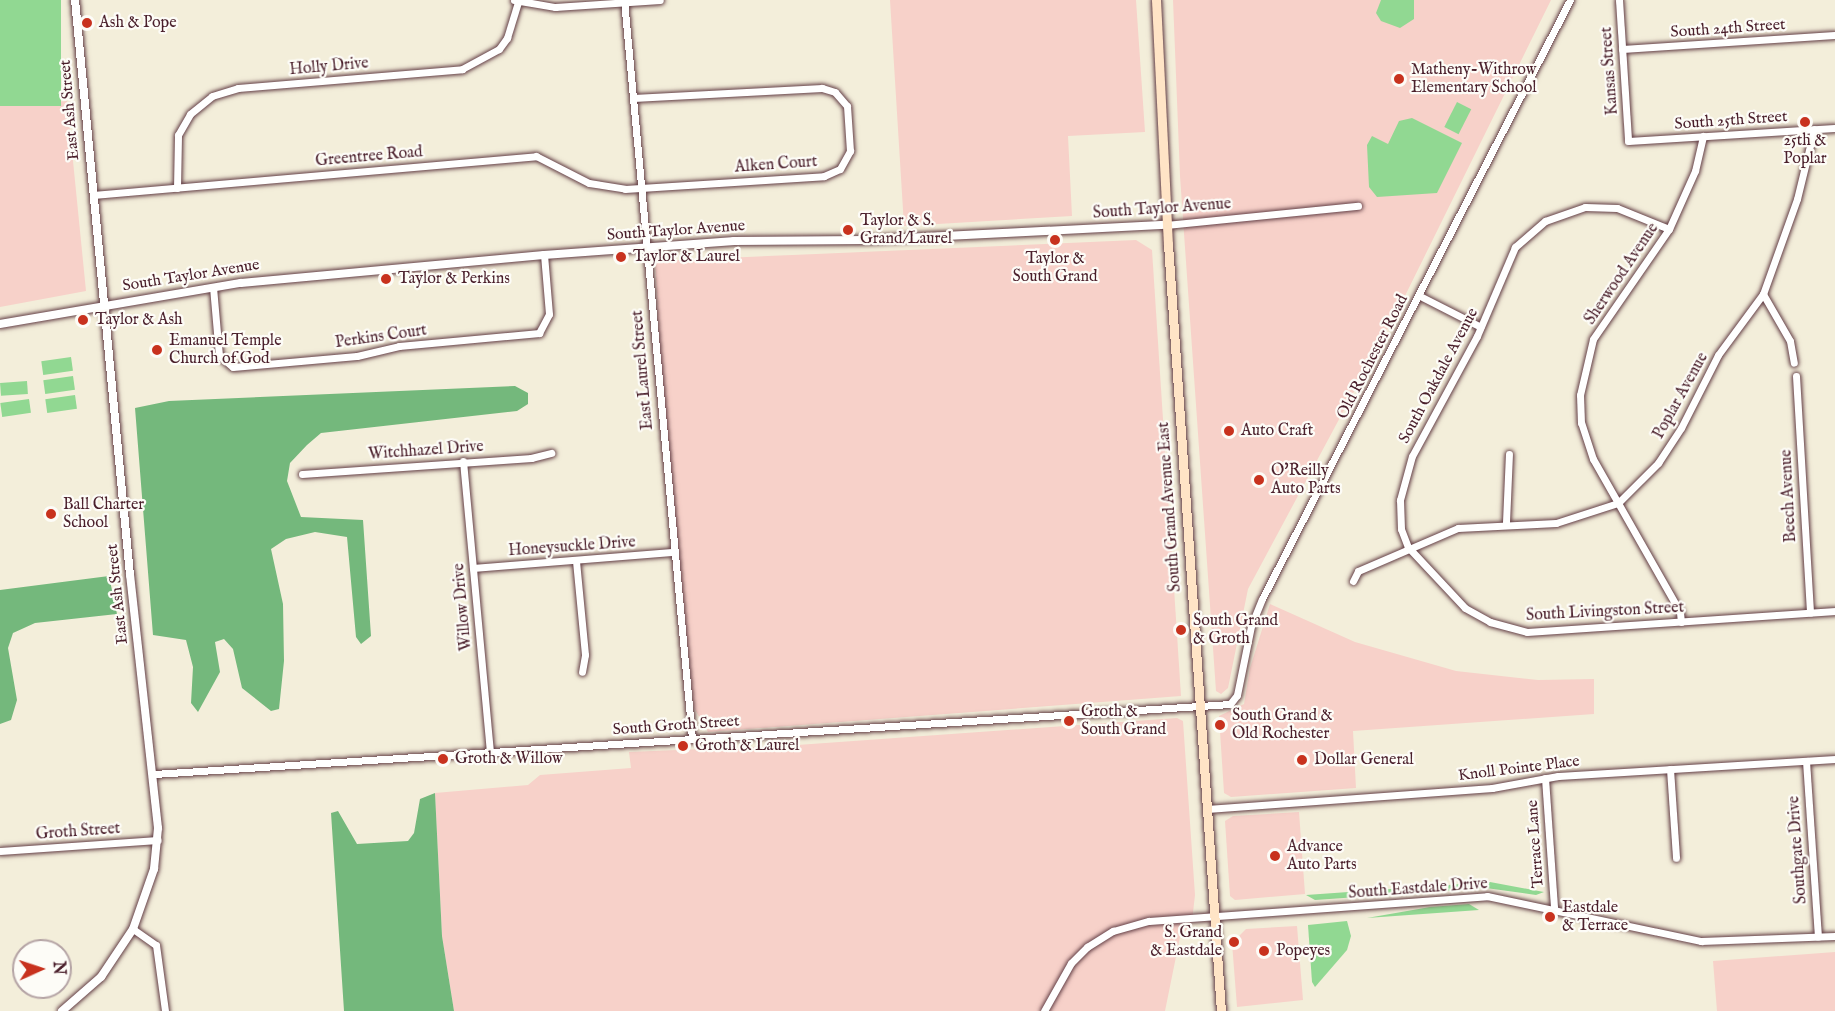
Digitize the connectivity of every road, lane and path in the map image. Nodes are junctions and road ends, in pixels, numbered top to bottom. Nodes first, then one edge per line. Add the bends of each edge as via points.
1 (76, 0) edge
2 (660, 0) edge
3 (1156, 0) edge
4 (1570, 0) edge
5 (1619, 0) edge
6 (516, 1) edge
7 (624, 1) edge
8 (1835, 35) edge
9 (1622, 49) junction
10 (633, 99) junction
11 (1835, 128) edge
12 (1814, 129) junction
13 (1703, 136) junction
14 (1628, 141) joint
15 (177, 188) junction
16 (640, 188) junction
17 (93, 195) junction
18 (1358, 206) dead end
19 (1166, 225) junction
20 (1669, 229) junction
21 (646, 247) junction
22 (544, 255) junction
23 (213, 287) junction
24 (1763, 294) junction
25 (1420, 296) junction
26 (106, 305) junction
27 (0, 324) edge
28 (1481, 327) junction
29 (222, 360) junction
30 (1794, 363) dead end
31 (216, 366) dead end
32 (1796, 376) dead end
33 (551, 453) dead end
34 (1509, 454) dead end
35 (464, 461) junction
36 (303, 474) dead end
37 (1618, 503) junction
38 (1506, 522) junction
39 (1408, 548) junction
40 (674, 552) junction
41 (576, 561) junction
42 (473, 568) junction
43 (1353, 581) dead end
44 (1835, 611) edge
45 (1810, 614) junction
46 (1681, 622) junction
47 (582, 672) dead end
48 (1200, 706) junction
49 (692, 738) junction
50 (490, 750) junction
51 (1835, 759) edge
52 (1806, 760) junction
53 (1670, 770) junction
54 (154, 774) junction
55 (1545, 778) junction
56 (1207, 809) junction
57 (158, 840) junction
58 (0, 851) edge
59 (1676, 858) dead end
60 (1554, 908) junction
61 (1215, 917) junction
62 (134, 929) junction
63 (1835, 936) edge
64 (1818, 937) junction
65 (62, 1011) edge
66 (165, 1011) edge
67 (1044, 1011) edge
68 (1221, 1011) edge

1 - 17 street, East Ash Street
2 - 7 street
3 - 19 main road, South Grand Avenue East
4 - 25 street, Old Rochester Road
5 - 9 street, Kansas Street
6 - 7 street via 555,7
6 - 15 street, Holly Drive via 507,38 499,49 462,69 238,88 212,96 190,114 178,135
7 - 10 street, East Laurel Street
8 - 9 street, South 24th Street
9 - 14 street, Kansas Street
10 - 16 street, East Laurel Street
10 - 16 street, Alken Court via 822,88 843,100 850,120 848,158 829,175
11 - 12 street, South 25th Street
12 - 13 street, South 25th Street
12 - 24 street, Poplar Avenue via 1797,199
13 - 14 street, South 25th Street
13 - 20 street, Sherwood Avenue via 1695,171
15 - 16 street, Greentree Road via 536,156 600,187
15 - 17 street, Greentree Road
16 - 21 street, East Laurel Street
17 - 26 street, East Ash Street
18 - 19 street, South Taylor Avenue
19 - 21 street, South Taylor Avenue
19 - 48 main road, South Grand Avenue East
20 - 28 street, South Oakdale Avenue via 1633,212 1597,206 1564,211 1545,221 1515,247
20 - 37 street, Sherwood Avenue via 1593,339 1582,375 1581,423 1593,459
21 - 22 street, South Taylor Avenue
21 - 40 street, East Laurel Street
22 - 23 street, South Taylor Avenue
22 - 29 street, Perkins Court via 549,314 544,334 399,346 357,356 233,367
23 - 26 street, South Taylor Avenue
23 - 29 street
24 - 30 street via 1790,341
24 - 37 street, Poplar Avenue via 1718,355 1681,428 1658,462
25 - 28 street
25 - 48 street, Old Rochester Road via 1262,599 1251,626 1238,695 1230,704
26 - 27 street, South Taylor Avenue
26 - 54 street, East Ash Street via 130,575
28 - 39 street, South Oakdale Avenue via 1424,429 1403,480 1400,514
29 - 31 street
32 - 45 street, Beech Avenue
33 - 35 street, Witchhazel Drive via 531,458
34 - 38 street
35 - 36 street, Witchhazel Drive
35 - 42 street, Willow Drive
37 - 38 street, Poplar Avenue via 1556,523
37 - 46 street, Sherwood Avenue via 1680,612
38 - 39 street, Poplar Avenue via 1458,528
39 - 43 street, Poplar Avenue via 1358,571
39 - 46 street, South Livingston Street via 1465,608 1508,628 1527,632
40 - 41 street, Honeysuckle Drive
40 - 49 street, East Laurel Street
41 - 42 street, Honeysuckle Drive
41 - 47 street via 585,655
42 - 50 street, Willow Drive
44 - 45 street, South Livingston Street
45 - 46 street, South Livingston Street
48 - 49 street, South Groth Street
48 - 56 main road, South Grand Avenue East
49 - 50 street, South Groth Street
50 - 54 street, South Groth Street
51 - 52 street, Knoll Pointe Place
52 - 53 street, Knoll Pointe Place
52 - 64 street, Southgate Drive
53 - 55 street, Knoll Pointe Place
53 - 59 street
54 - 57 street, East Ash Street
55 - 56 street, Knoll Pointe Place via 1492,788
55 - 60 street, Terrace Lane
56 - 61 main road, South Grand Avenue East
57 - 58 street, Groth Street
57 - 62 street, East Ash Street via 150,886
60 - 61 street, South Eastdale Drive via 1487,896
60 - 64 street, South Eastdale Drive via 1701,941
61 - 67 street via 1149,921 1105,935 1071,963
61 - 68 main road, South Grand Avenue East
62 - 65 street, East Ash Street via 100,977
62 - 66 street via 156,945
63 - 64 street, South Eastdale Drive

